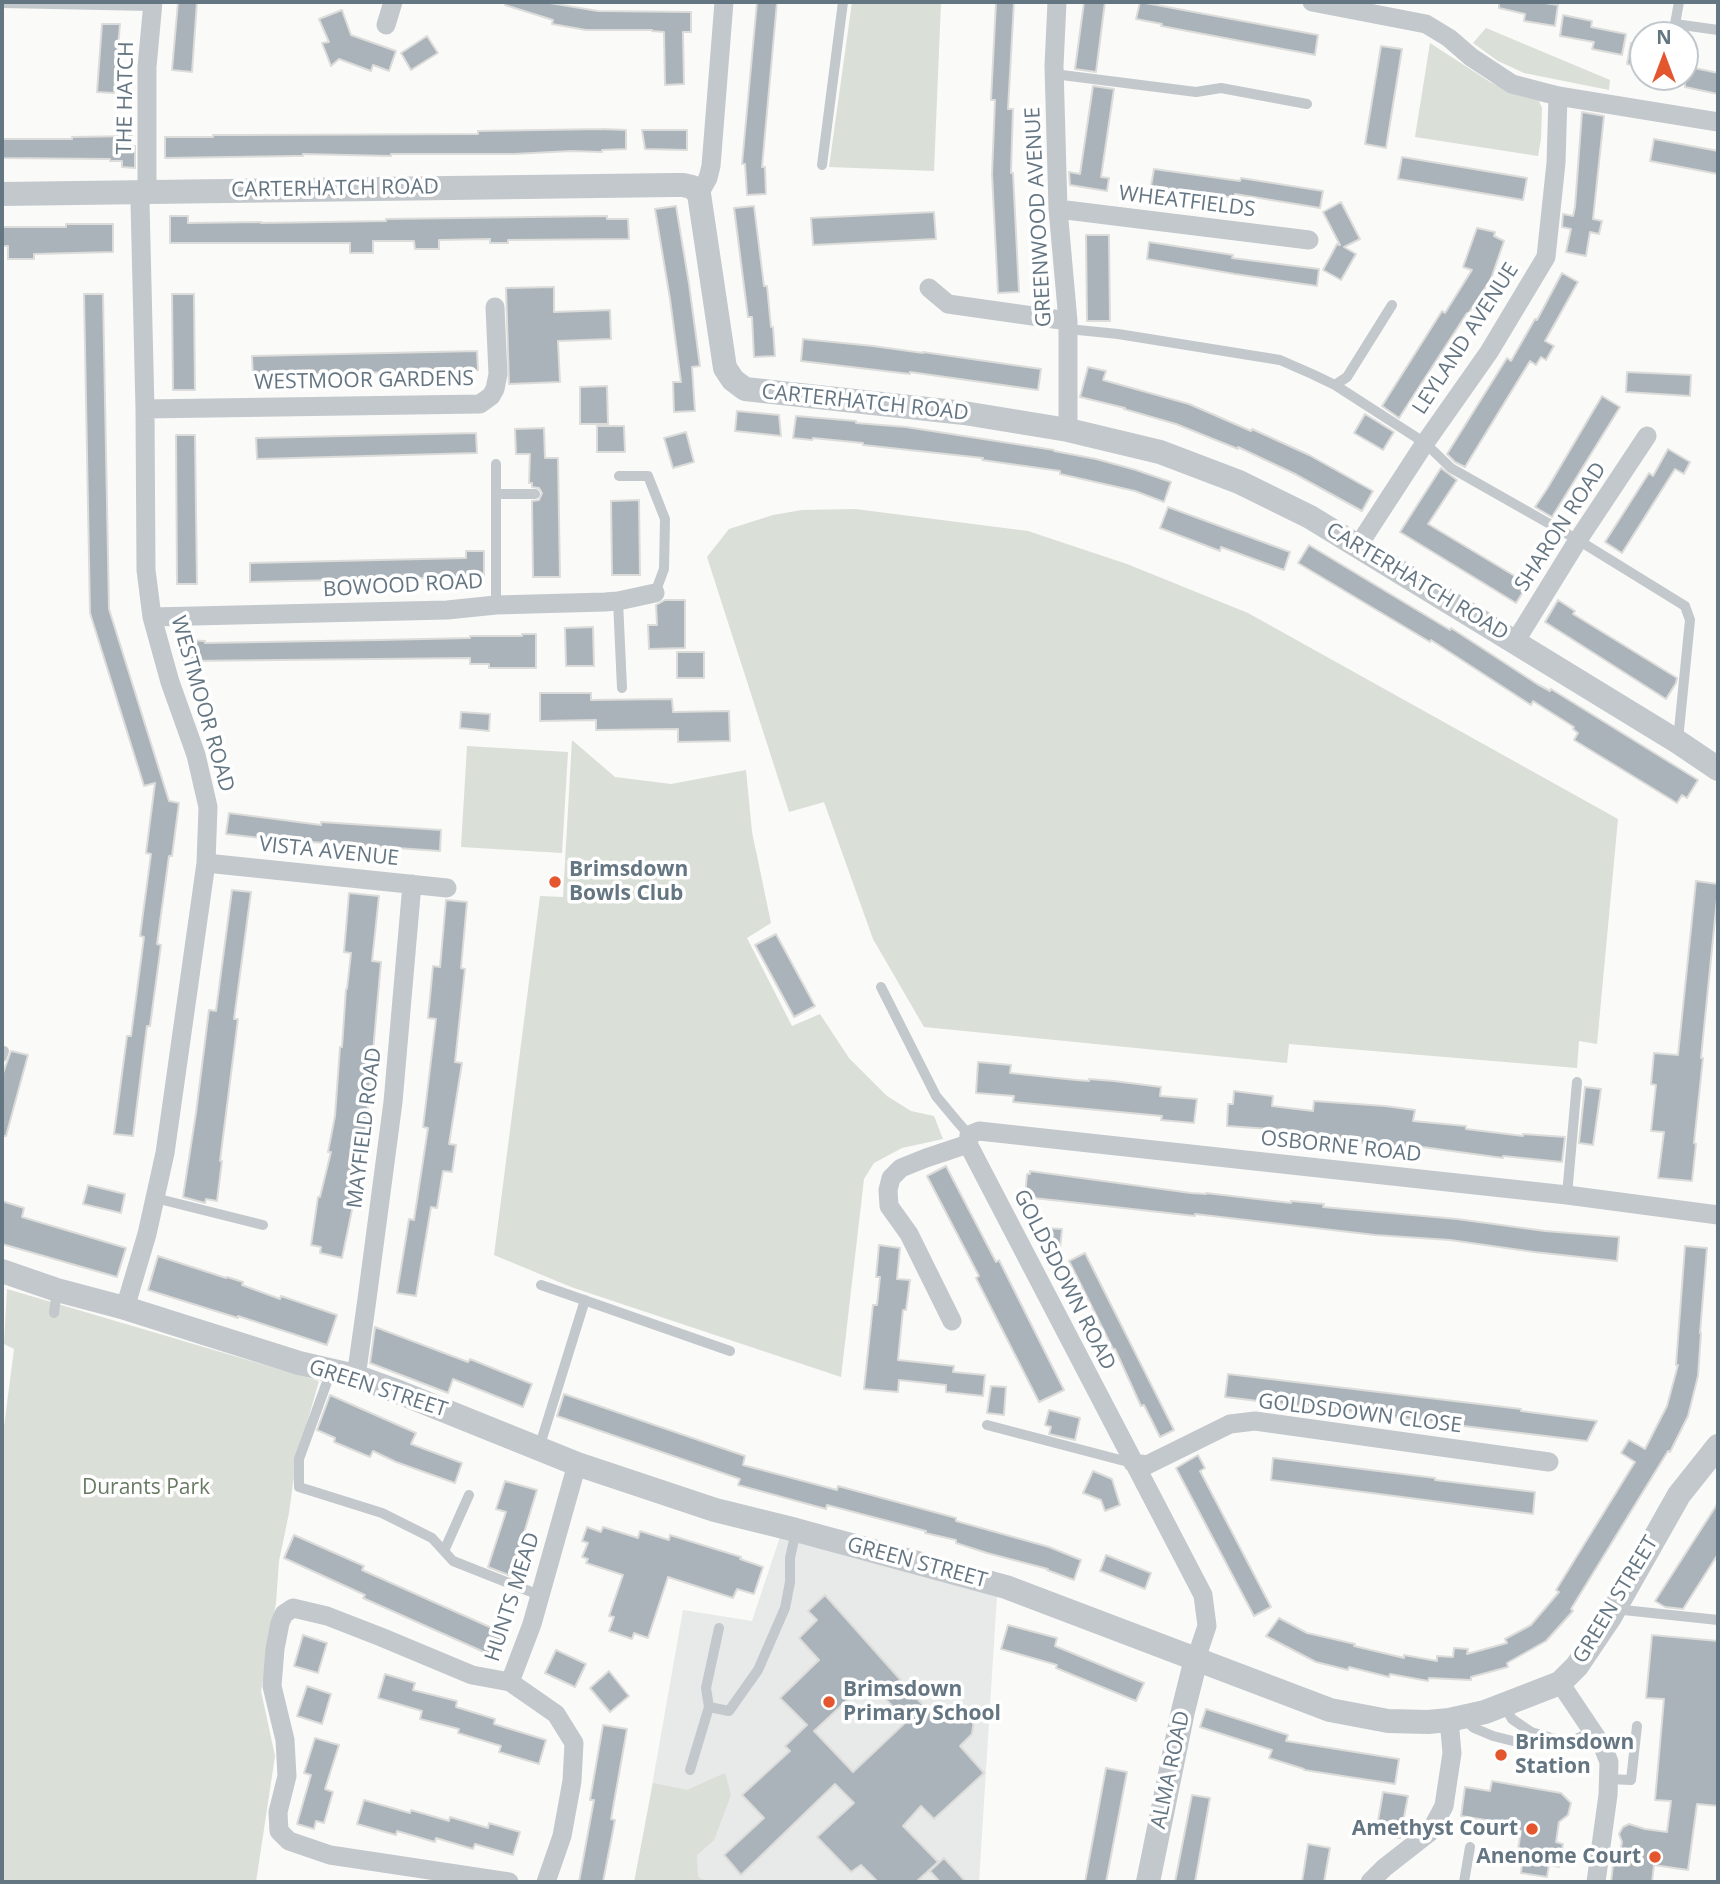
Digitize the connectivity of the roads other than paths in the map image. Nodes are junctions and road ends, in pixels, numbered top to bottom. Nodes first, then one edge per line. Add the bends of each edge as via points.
1 (393, 2) edge
2 (723, 2) edge
3 (843, 2) edge
4 (1057, 2) edge
5 (1312, 2) edge
6 (1679, 2) edge
7 (2, 3) edge
8 (152, 4) edge
9 (386, 25) dead end
10 (1718, 30) edge
11 (1054, 74) junction
12 (1558, 96) junction
13 (1307, 104) dead end
14 (1718, 122) edge
15 (822, 165) dead end
16 (147, 192) junction
17 (2, 194) edge
18 (699, 194) junction
19 (1058, 209) junction
20 (1309, 240) dead end
21 (929, 288) dead end
22 (1392, 305) dead end
23 (495, 307) dead end
24 (1068, 325) junction
25 (1335, 385) junction
26 (145, 408) junction
27 (1068, 430) junction
28 (1647, 436) dead end
29 (1425, 443) junction
30 (496, 464) dead end
31 (619, 476) dead end
32 (497, 494) junction
33 (535, 494) dead end
34 (1578, 540) junction
35 (1358, 546) junction
36 (655, 593) joint
37 (618, 601) junction
38 (496, 605) junction
39 (152, 617) junction
40 (1515, 642) junction
41 (622, 688) dead end
42 (1678, 742) junction
43 (1718, 769) edge
44 (206, 863) junction
45 (412, 884) junction
46 (447, 888) dead end
47 (881, 987) dead end
48 (1577, 1082) dead end
49 (969, 1140) junction
50 (1567, 1195) junction
51 (155, 1198) junction
52 (1718, 1215) edge
53 (263, 1225) dead end
54 (2, 1271) edge
55 (541, 1285) dead end
56 (585, 1300) junction
57 (125, 1308) junction
58 (952, 1321) dead end
59 (730, 1352) dead end
60 (343, 1373) junction
61 (987, 1425) dead end
62 (1718, 1446) edge
63 (538, 1448) junction
64 (1549, 1462) dead end
65 (1133, 1463) junction
66 (577, 1464) junction
67 (469, 1496) dead end
68 (796, 1530) junction
69 (444, 1551) junction
70 (539, 1595) junction
71 (1614, 1609) junction
72 (1718, 1620) edge
73 (719, 1628) dead end
74 (1196, 1658) junction
75 (510, 1682) junction
76 (1560, 1683) junction
77 (1504, 1705) junction
78 (709, 1707) junction
79 (1456, 1719) junction
80 (1637, 1726) dead end
81 (1592, 1732) junction
82 (1566, 1742) junction
83 (690, 1770) dead end
84 (1609, 1779) junction
85 (1470, 1847) dead end
86 (509, 1882) edge
87 (546, 1882) edge
88 (1148, 1882) edge
89 (1370, 1882) edge
90 (1464, 1882) edge
91 (1596, 1882) edge

1 - 9 street
2 - 18 street via 710,166
3 - 15 lane
4 - 11 street, GREENWOOD AVENUE
5 - 12 street via 1426,24 1512,84
6 - 10 lane via 1675,24
7 - 8 lane, THE HATCH
8 - 16 street, THE HATCH
11 - 13 lane via 1196,92 1221,88
11 - 19 street, GREENWOOD AVENUE
12 - 14 street
12 - 29 street, LEYLAND AVENUE via 1546,257 1489,352
16 - 17 street, CARTERHATCH ROAD
16 - 18 street, CARTERHATCH ROAD via 683,185
16 - 26 street, WESTMOOR ROAD via 140,202
18 - 27 street, CARTERHATCH ROAD via 725,368 745,389 964,413
19 - 20 street, WHEATFIELDS
19 - 24 street, GREENWOOD AVENUE
21 - 24 street via 948,304
22 - 25 lane via 1347,377
23 - 26 street, WESTMOOR GARDENS via 498,374 491,396 480,404
24 - 25 lane via 1280,360
24 - 27 street, GREENWOOD AVENUE
25 - 29 lane
26 - 39 street, WESTMOOR ROAD via 146,569
27 - 35 street, CARTERHATCH ROAD via 1160,452 1239,482
28 - 34 street, SHARON ROAD
29 - 34 lane via 1451,468
29 - 35 street, LEYLAND AVENUE
30 - 32 lane
31 - 36 lane via 648,476 665,519 664,569
32 - 33 lane
32 - 38 lane
34 - 40 street, SHARON ROAD
34 - 42 lane via 1685,606 1690,620
35 - 40 street, CARTERHATCH ROAD
36 - 37 street, BOWOOD ROAD
37 - 38 street, BOWOOD ROAD
37 - 41 lane
38 - 39 street, BOWOOD ROAD
39 - 44 street, WESTMOOR ROAD via 208,807
40 - 42 street, CARTERHATCH ROAD
42 - 43 street, CARTERHATCH ROAD
44 - 45 street, VISTA AVENUE
44 - 51 street, WESTMOOR ROAD
45 - 46 street, VISTA AVENUE
45 - 60 street, MAYFIELD ROAD via 393,1102 358,1363
47 - 49 lane via 936,1096
48 - 50 lane
49 - 50 street, OSBORNE ROAD via 979,1131
49 - 58 street via 901,1168 891,1178 888,1190 889,1206 909,1234
49 - 65 street, GOLDSDOWN ROAD
50 - 52 street, OSBORNE ROAD
51 - 53 lane
51 - 57 street, WESTMOOR ROAD
54 - 57 street, GREEN STREET via 56,1301
55 - 56 lane
56 - 59 lane
56 - 63 lane
57 - 60 street, GREEN STREET
60 - 63 street, GREEN STREET
60 - 69 lane via 299,1459 299,1487 382,1513 432,1538
61 - 65 lane
62 - 71 street, GREEN STREET via 1679,1495
63 - 66 street, GREEN STREET
64 - 65 street, GOLDSDOWN CLOSE via 1255,1421 1230,1424 1147,1465
65 - 74 street, GOLDSDOWN ROAD via 1203,1595 1207,1626
66 - 68 street, GREEN STREET via 715,1510
66 - 70 street, HUNTS MEAD
67 - 69 lane
68 - 74 street, GREEN STREET via 1006,1587
68 - 78 lane via 785,1608 758,1670 729,1711
69 - 70 lane via 453,1561
70 - 75 street, HUNTS MEAD
71 - 72 lane
71 - 76 street, GREEN STREET via 1577,1666
73 - 78 lane via 706,1688
74 - 79 street, GREEN STREET via 1331,1710 1388,1721
74 - 88 street, ALMA ROAD
75 - 86 street via 472,1675 327,1616 293,1608 280,1623 272,1686 285,1740 287,1776 278,1812 279,1831 289,1841 330,1855
75 - 87 street, HUNTS MEAD via 556,1714 574,1742 562,1836
76 - 77 street, GREEN STREET
76 - 81 street
77 - 79 street, GREEN STREET
77 - 82 lane via 1512,1719 1531,1732
78 - 83 lane
79 - 82 lane via 1511,1741 1548,1746
79 - 89 street via 1444,1806 1430,1832
80 - 84 lane via 1631,1780
81 - 82 lane
81 - 84 street via 1609,1762
84 - 91 street
85 - 90 lane

